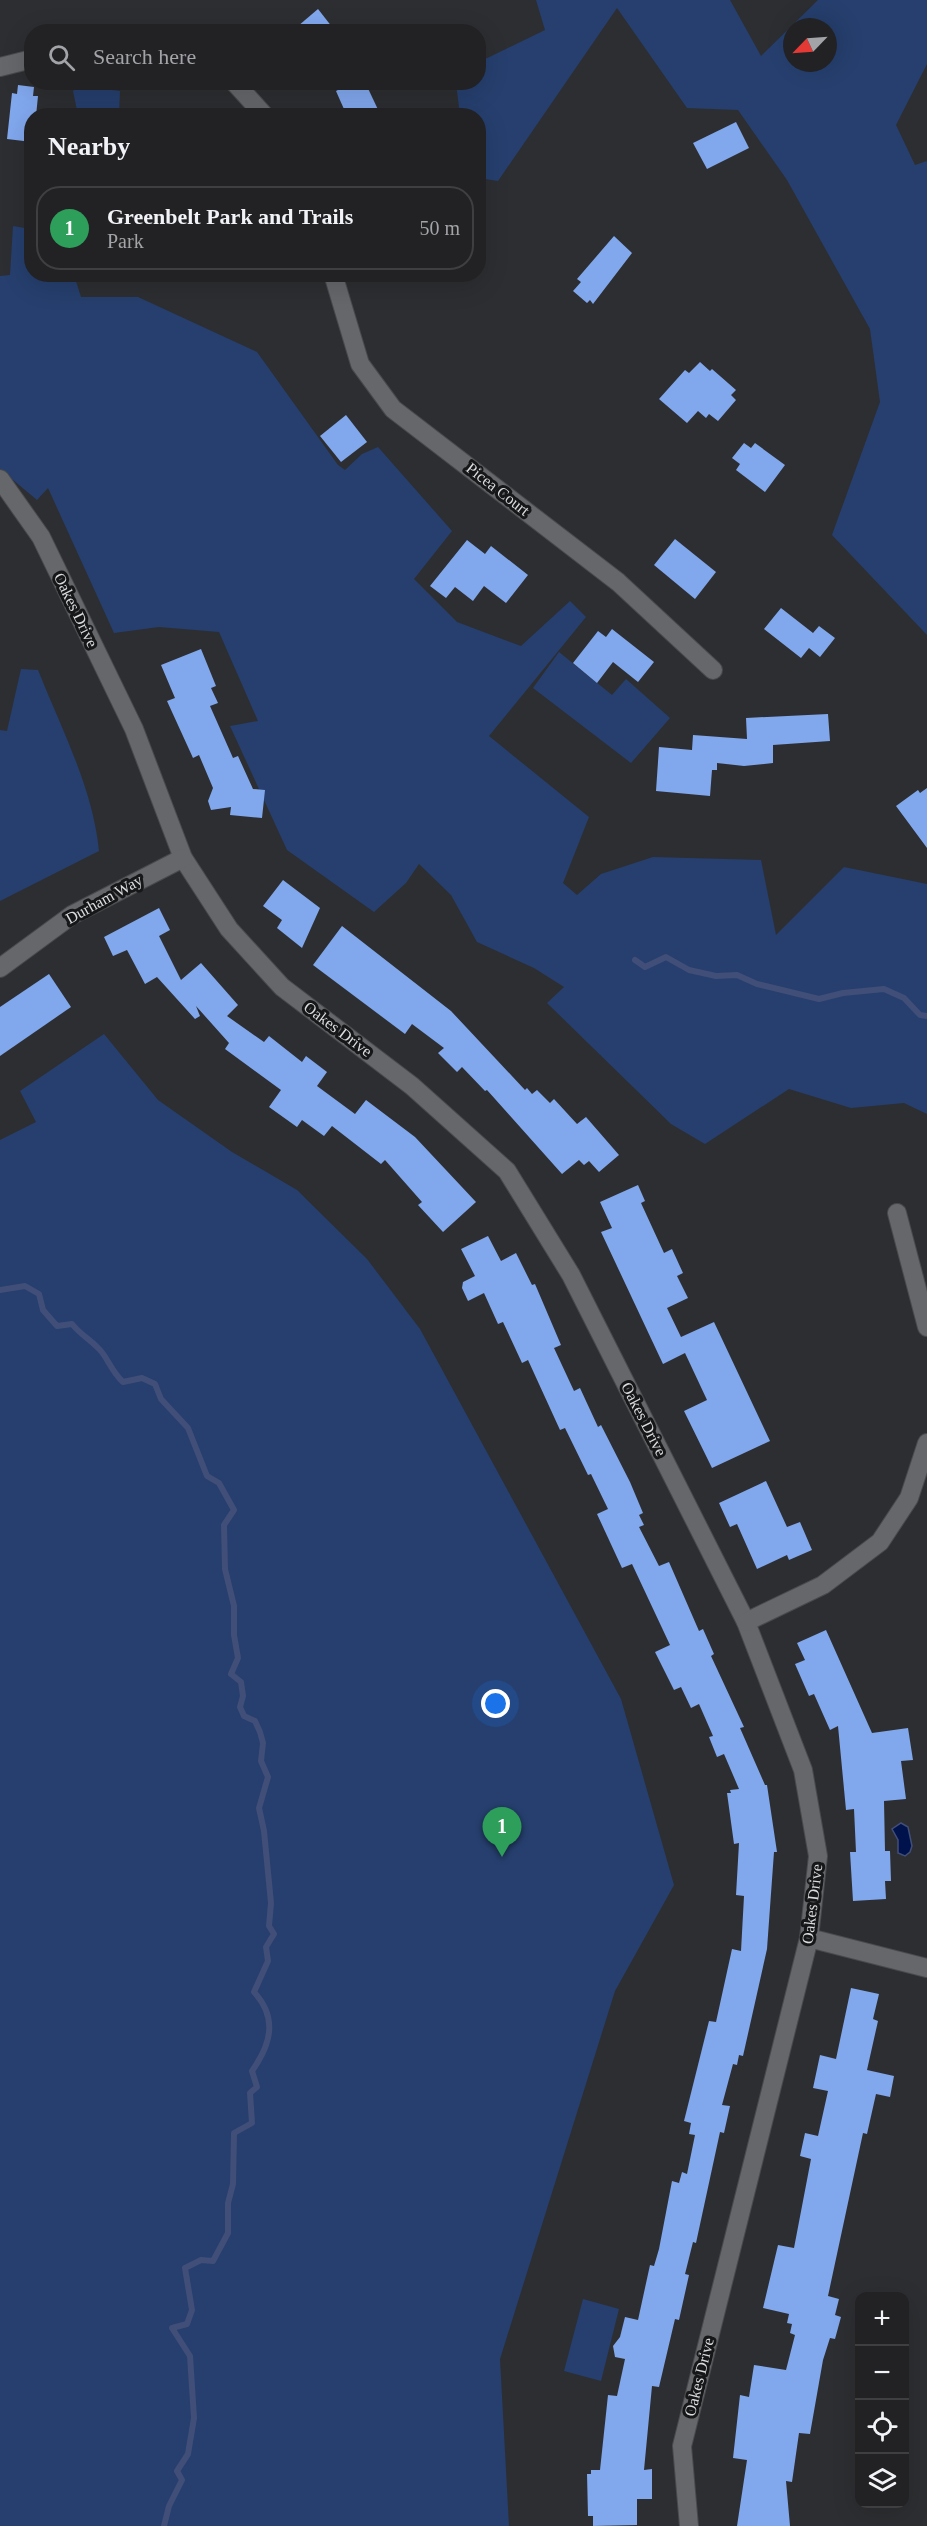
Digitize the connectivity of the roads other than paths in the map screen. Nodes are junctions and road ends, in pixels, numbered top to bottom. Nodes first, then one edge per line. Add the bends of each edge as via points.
1 (24, 60) edge
2 (0, 67) edge
3 (241, 90) edge
4 (258, 108) edge
5 (335, 282) edge
6 (0, 479) edge
7 (713, 670) dead end
8 (183, 858) junction
9 (0, 968) edge
10 (897, 1213) dead end
11 (927, 1327) edge
12 (927, 1443) edge
13 (746, 1622) junction
14 (809, 1938) junction
15 (927, 1968) edge
16 (689, 2526) edge

1 - 2 street
3 - 4 street
5 - 7 street, Picea Court via 360,364 393,409 618,582
6 - 8 street, Oakes Drive via 46,547 134,729
8 - 9 street, Durham Way via 72,915
8 - 13 street, Oakes Drive via 229,929 282,987 412,1086 507,1171 571,1275
10 - 11 street
12 - 13 street via 909,1497 880,1542 823,1585
13 - 14 street, Oakes Drive via 804,1770 818,1856
14 - 15 street
14 - 16 street, Oakes Drive via 682,2446

